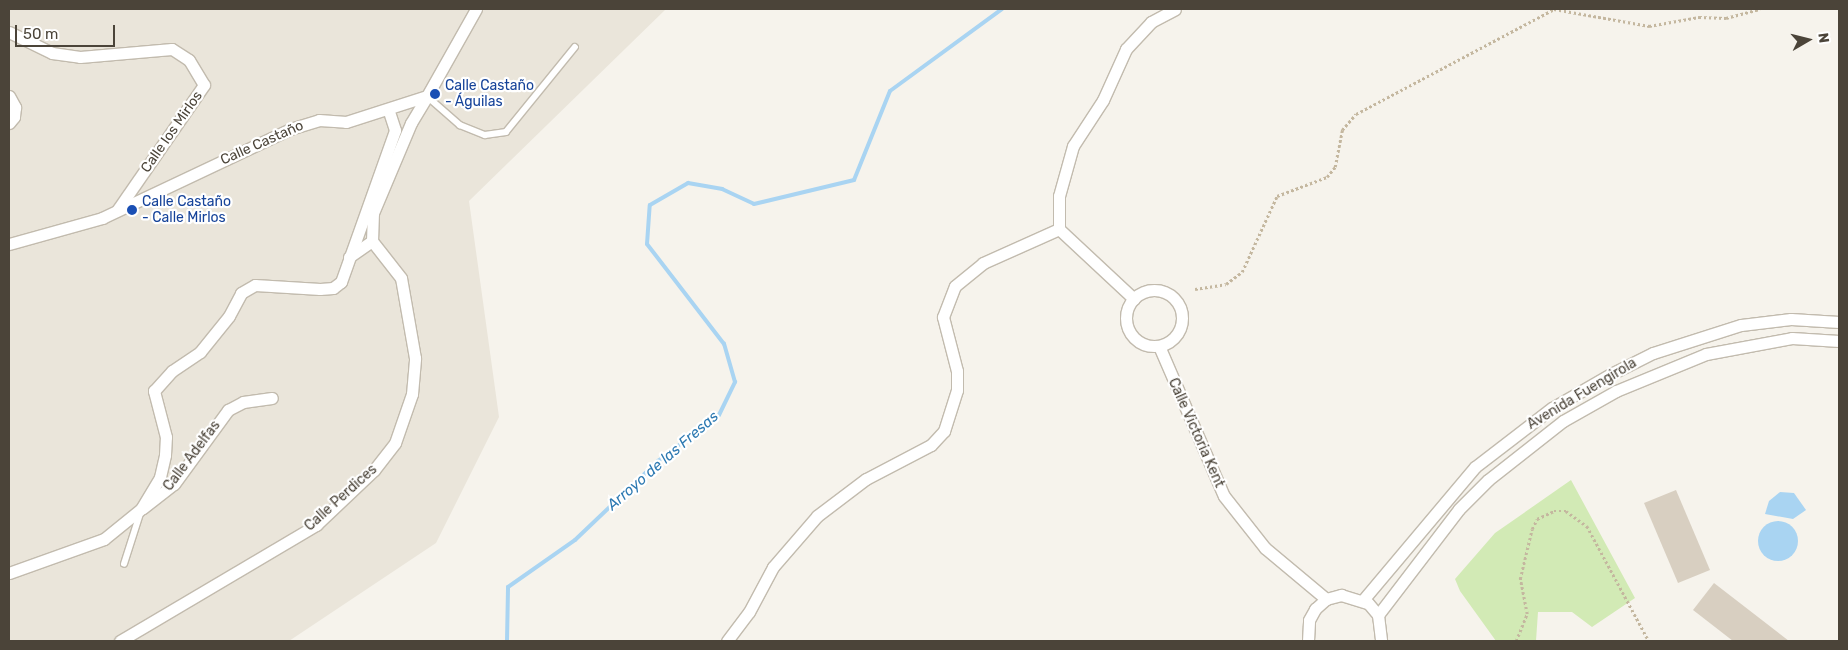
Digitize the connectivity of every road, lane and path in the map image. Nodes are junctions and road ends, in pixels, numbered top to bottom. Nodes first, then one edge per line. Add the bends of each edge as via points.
1 (476, 9) edge
2 (1175, 9) edge
3 (1760, 9) edge
4 (9, 32) edge
5 (575, 47) dead end
6 (9, 96) edge
7 (427, 96) junction
8 (388, 109) junction
9 (9, 123) edge
10 (117, 211) junction
11 (1059, 229) junction
12 (372, 241) junction
13 (9, 244) edge
14 (349, 256) junction
15 (1194, 288) dead end
16 (1134, 299) junction
17 (1839, 322) edge
18 (1839, 341) edge
19 (1159, 346) junction
20 (272, 398) dead end
21 (141, 509) junction
22 (124, 564) dead end
23 (9, 573) edge
24 (1326, 599) junction
25 (1363, 600) junction
26 (1378, 615) junction
27 (1648, 640) edge
28 (120, 641) edge
29 (727, 641) edge
30 (1308, 641) edge
31 (1381, 641) edge
32 (1516, 641) edge
33 (1654, 641) edge

1 - 7 street
2 - 11 street via 1135,36 1103,100 1073,146 1059,196
3 - 15 path via 1726,18 1699,17 1649,26 1554,9 1356,114 1342,130 1335,167 1327,177 1277,196 1242,272 1226,284
4 - 10 street, Calle los Mirlos via 52,53 80,57 172,49 189,60 204,85
5 - 7 lane via 506,132 484,135 460,124
6 - 9 street via 15,107 14,117
7 - 8 street, Calle Castaño
7 - 12 street via 411,122 373,213
8 - 10 street, Calle Castaño via 346,122 319,120 290,129
8 - 14 street via 395,130
10 - 13 street, Calle Castaño via 85,224
11 - 16 street
11 - 29 street via 983,263 955,286 943,317 957,371 957,390 944,431 931,445 866,479 817,516 773,567 750,612
12 - 14 street
12 - 28 street, Calle Perdices via 401,278 416,358 412,394 395,443 374,470 316,525
14 - 21 street via 341,282 333,288 255,285 241,293 229,316 200,352 160,381 153,399 166,437 165,455 160,477
16 - 19 street via 1126,315 1130,332 1142,344
16 - 19 street via 1148,291 1164,292 1181,309 1178,332
17 - 25 street, Avenida Fuengirola via 1791,319 1741,325 1653,353 1602,379 1520,431 1476,468
18 - 26 street, Avenida Fuengirola via 1792,338 1706,354 1616,391 1563,421 1488,480 1458,509
19 - 24 street, Calle Victoria Kent via 1224,496 1265,548
20 - 21 street, Calle Adelfas via 243,402 228,410 174,484
21 - 22 lane
21 - 23 street, Calle Adelfas via 98,542
24 - 25 street via 1341,595
24 - 30 street via 1308,620
25 - 26 street
26 - 31 street
27 - 32 path via 1587,526 1566,511 1554,511 1537,519 1532,529 1520,579 1527,614
27 - 33 path

